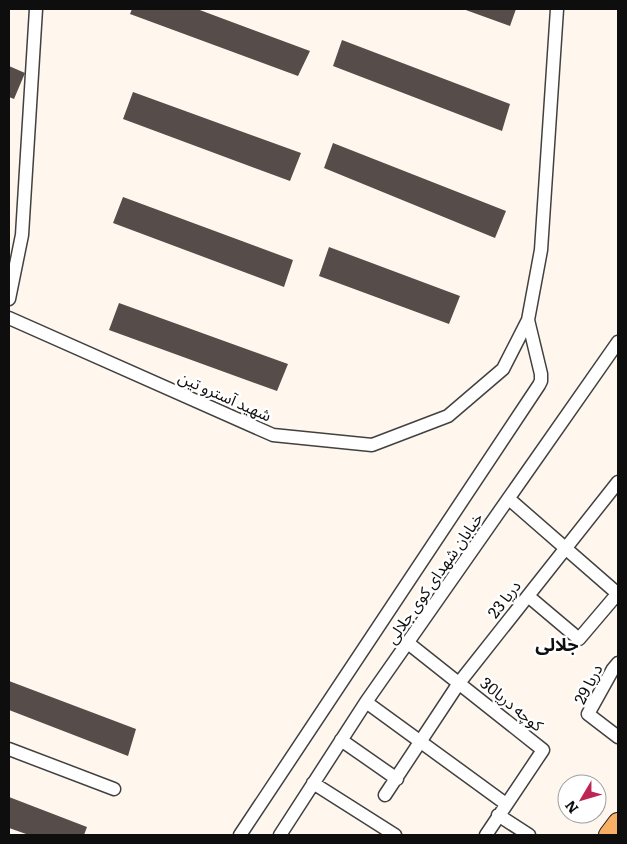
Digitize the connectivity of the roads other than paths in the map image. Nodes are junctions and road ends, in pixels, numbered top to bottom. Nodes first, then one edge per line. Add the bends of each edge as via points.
1 (36, 9) edge
2 (557, 9) edge
3 (9, 299) edge
4 (9, 318) edge
5 (528, 320) junction
6 (618, 342) edge
7 (618, 482) edge
8 (509, 499) junction
9 (566, 547) junction
10 (618, 595) edge
11 (528, 596) junction
12 (408, 643) junction
13 (618, 663) edge
14 (614, 681) edge
15 (459, 683) junction
16 (366, 702) junction
17 (618, 736) edge
18 (341, 740) junction
19 (420, 740) junction
20 (9, 749) edge
21 (397, 778) junction
22 (313, 783) junction
23 (114, 789) dead end
24 (385, 795) dead end
25 (506, 804) junction
26 (498, 815) junction
27 (618, 823) edge
28 (240, 835) edge
29 (280, 835) edge
30 (395, 835) edge
31 (486, 835) edge
32 (529, 835) edge
33 (610, 835) edge

1 - 3 street via 22,235
2 - 5 street, شهید آسترو تین via 541,250
4 - 5 street, شهید آسترو تین via 273,435 372,445 448,416 503,369
5 - 28 street via 541,374 539,386
6 - 8 street, خیابان شهدای کوی جلالی
7 - 9 street, دریا 23
8 - 9 street
8 - 12 street, خیابان شهدای کوی جلالی
9 - 10 street
9 - 11 street, دریا 23
10 - 11 street via 579,639
11 - 15 street, دریا 23
12 - 15 street, کوچه دریا30
12 - 16 street, خیابان شهدای کوی جلالی
13 - 14 street, دریا 29
14 - 17 street, دریا 29 via 588,714
15 - 19 street, دریا 23
15 - 25 street, کوچه دریا30 via 543,750
16 - 18 street, خیابان شهدای کوی جلالی
16 - 19 street
18 - 21 street
18 - 22 street, خیابان شهدای کوی جلالی
19 - 21 street, دریا 23
19 - 25 street
20 - 23 street
21 - 24 street, دریا 23
22 - 29 street, خیابان شهدای کوی جلالی
22 - 30 street
25 - 26 street
26 - 31 street
26 - 32 street
27 - 33 main road

